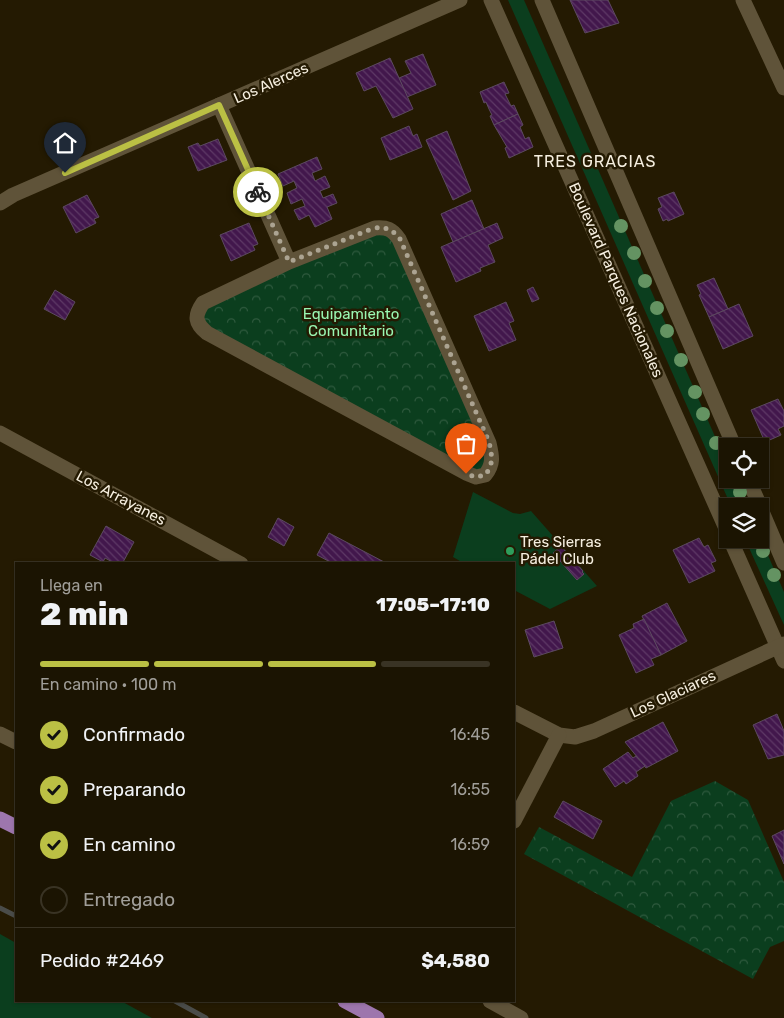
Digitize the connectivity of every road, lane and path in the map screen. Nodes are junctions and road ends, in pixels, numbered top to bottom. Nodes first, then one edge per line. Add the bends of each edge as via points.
1 (460, 0) edge
2 (492, 0) edge
3 (542, 0) edge
4 (743, 0) edge
5 (780, 69) edge
6 (784, 88) edge
7 (219, 105) junction
8 (0, 203) edge
9 (289, 262) junction
10 (0, 433) edge
11 (731, 438) edge
12 (719, 513) edge
13 (769, 528) edge
14 (734, 548) edge
15 (237, 562) edge
16 (784, 562) edge
17 (781, 645) edge
18 (784, 661) edge
19 (515, 713) edge
20 (0, 734) edge
21 (559, 735) junction
22 (15, 742) edge
23 (0, 818) edge
24 (515, 819) edge
25 (15, 826) edge
26 (347, 1002) edge
27 (492, 1002) edge
28 (376, 1018) edge
29 (520, 1018) edge

1 - 7 street, Los Alerces
2 - 12 street, Boulevard Parques Nacionales
3 - 11 street
4 - 5 street
5 - 6 street
7 - 8 street, Los Alerces
7 - 9 street
9 - 9 street via 203,302 198,310 200,327 466,474 485,475 491,468 489,442 400,239 393,231 384,227 374,228
10 - 15 street, Los Arrayanes
13 - 16 street
14 - 17 street
17 - 18 street
17 - 21 street, Los Glaciares via 594,730 575,737
19 - 21 street
20 - 22 street
21 - 24 street
23 - 25 main road
26 - 28 main road
27 - 29 street

